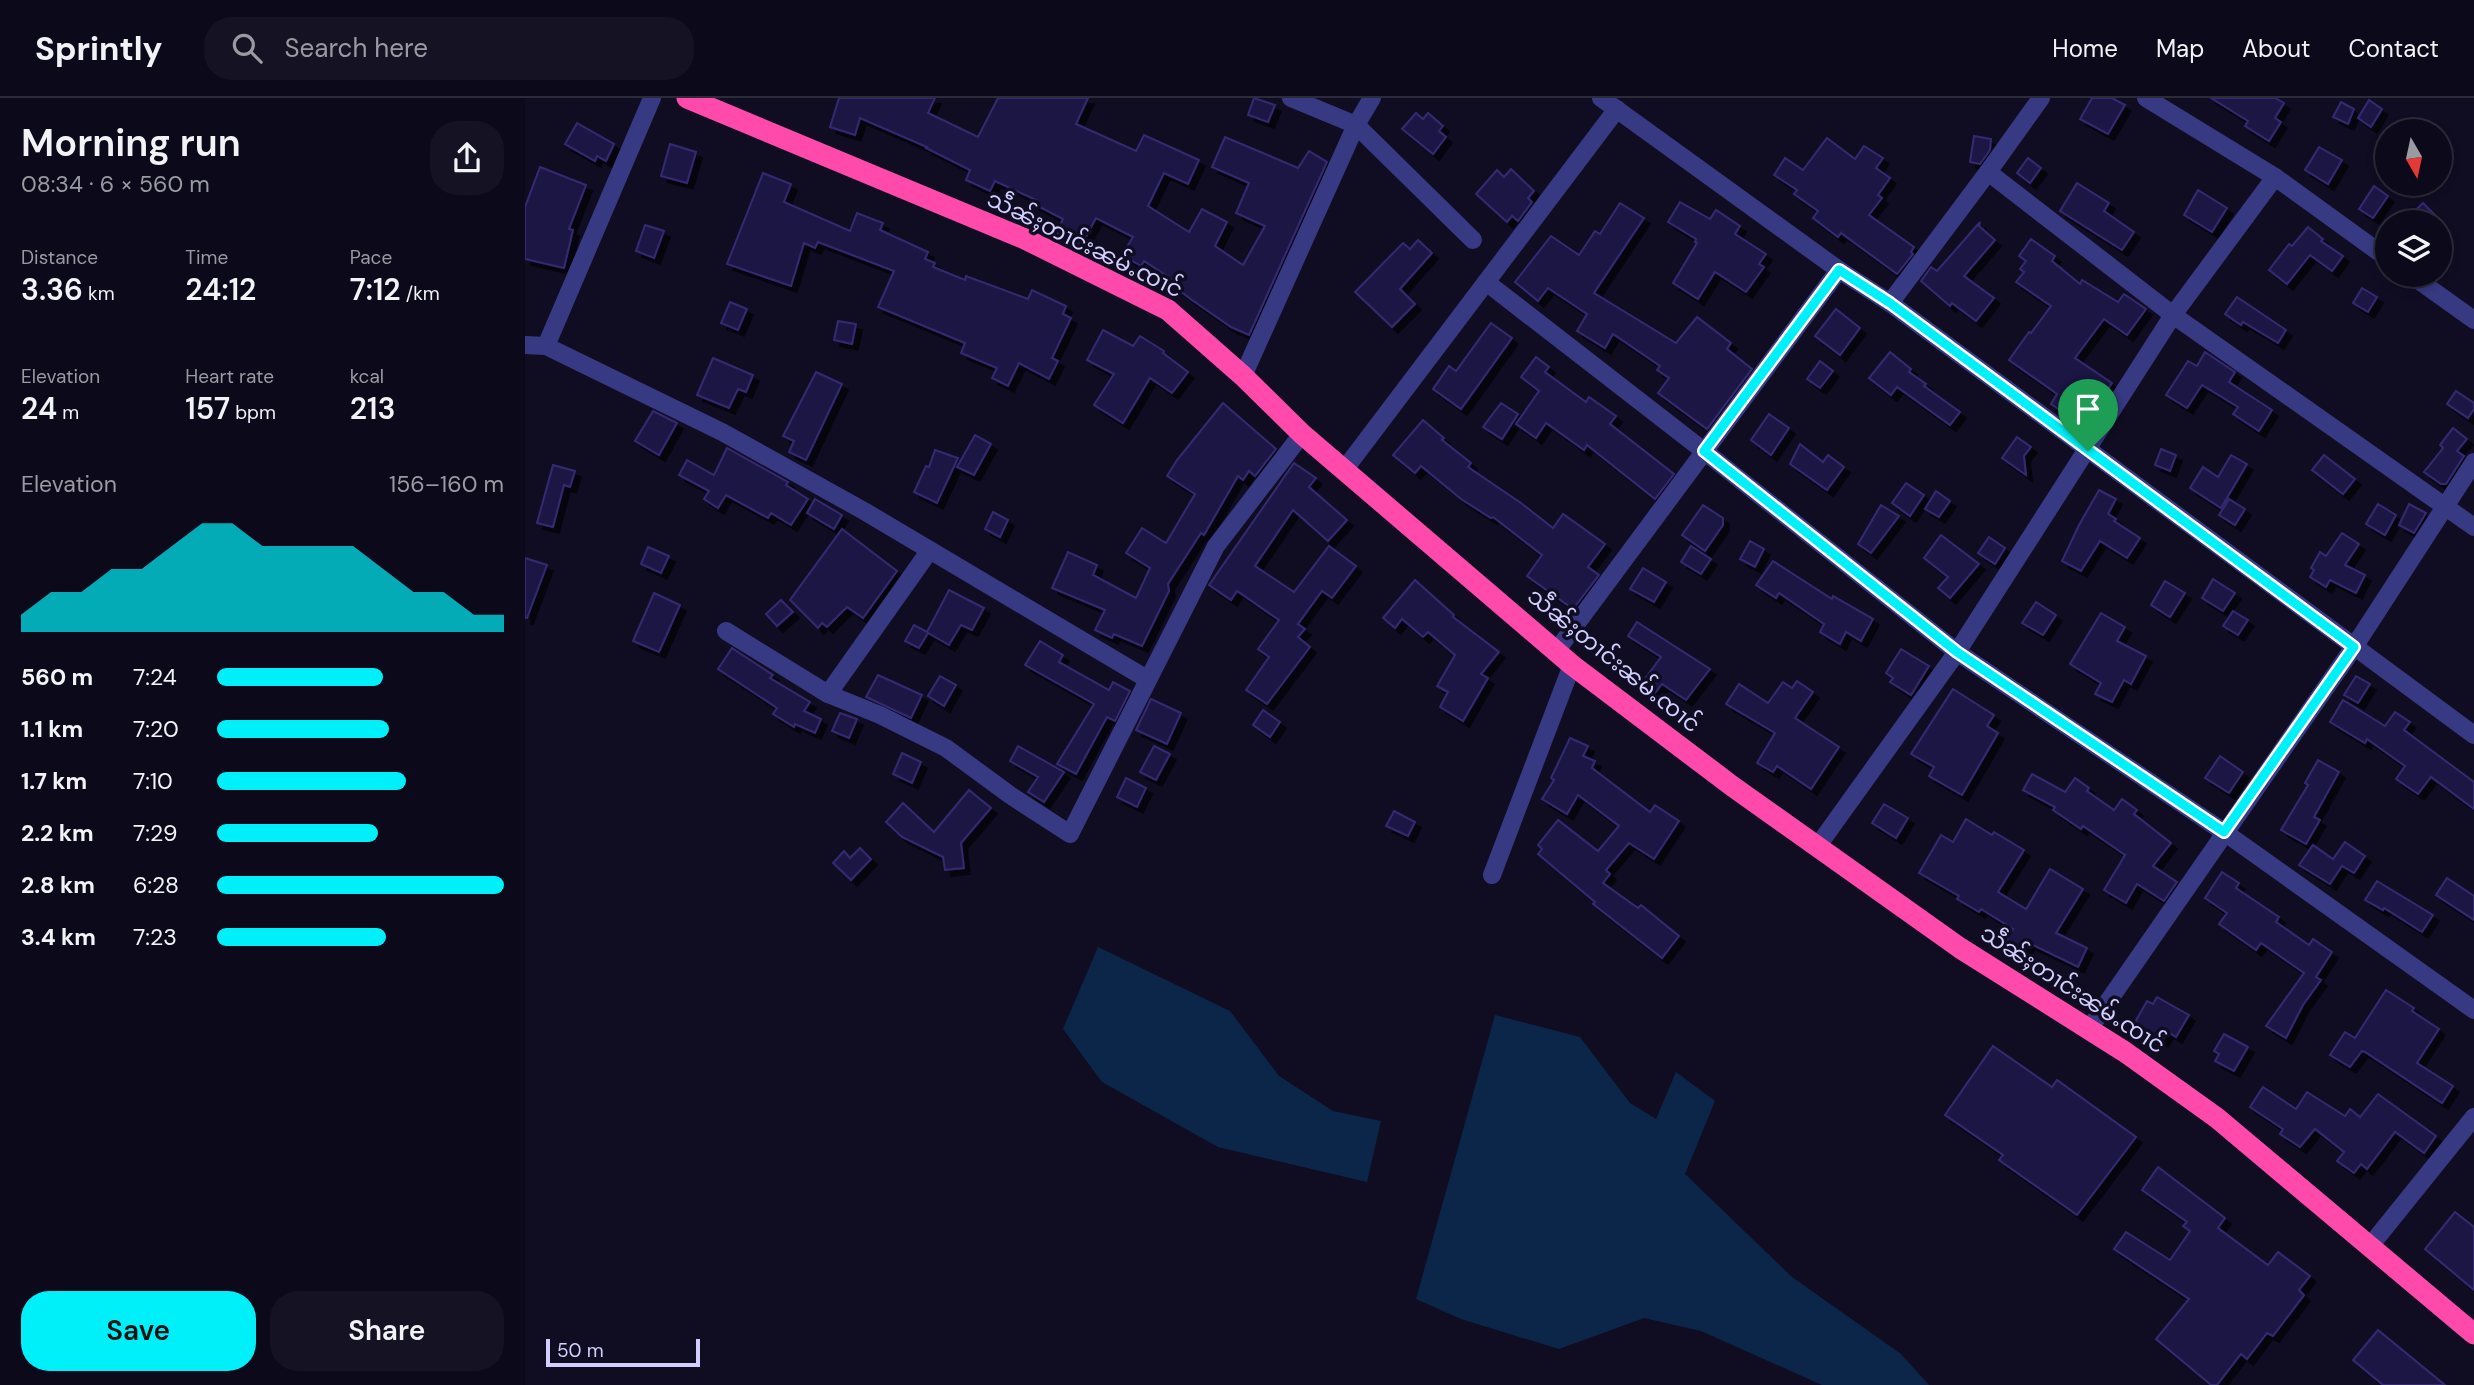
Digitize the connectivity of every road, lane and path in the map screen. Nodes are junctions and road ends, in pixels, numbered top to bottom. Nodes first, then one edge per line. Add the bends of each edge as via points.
1 (652, 98) edge
2 (687, 98) edge
3 (1291, 98) edge
4 (1372, 98) edge
5 (1601, 98) edge
6 (2041, 98) edge
7 (2146, 98) edge
8 (1617, 109) junction
9 (1356, 125) junction
10 (1988, 172) junction
11 (2274, 177) junction
12 (1473, 240) dead end
13 (2375, 249) edge
14 (1839, 270) junction
15 (1486, 282) junction
16 (2428, 287) edge
17 (1890, 303) junction
18 (2173, 315) junction
19 (2474, 320) edge
20 (525, 346) edge
21 (546, 346) junction
22 (1243, 376) junction
23 (1302, 434) junction
24 (1704, 451) junction
25 (2088, 451) junction
26 (2474, 462) edge
27 (1344, 470) junction
28 (2444, 508) junction
29 (2474, 527) edge
30 (930, 550) junction
31 (726, 631) dead end
32 (2354, 647) junction
33 (1957, 652) junction
34 (1564, 658) junction
35 (1147, 679) junction
36 (828, 694) junction
37 (2474, 735) edge
38 (2224, 832) junction
39 (1817, 847) junction
40 (1492, 875) dead end
41 (2474, 1010) edge
42 (2089, 1029) junction
43 (2474, 1117) edge
44 (2370, 1246) junction
45 (2474, 1334) edge

1 - 21 street
2 - 22 highway, သဵၼ်ႈတၢင်းၼမ်ႉၸၢင် via 1025,239 1168,310
3 - 9 street
4 - 9 street
5 - 8 street
6 - 10 street
7 - 11 street
8 - 14 street
8 - 15 street
9 - 12 street
9 - 22 street
10 - 17 street
10 - 18 street
11 - 13 street
11 - 18 street
14 - 17 street
14 - 24 street
15 - 24 street
15 - 27 street
16 - 19 street
17 - 25 street
18 - 25 street
18 - 28 street
20 - 21 street
21 - 30 street via 722,432
22 - 23 highway, သဵၼ်ႈတၢင်းၼမ်ႉၸၢင်
23 - 27 highway, သဵၼ်ႈတၢင်းၼမ်ႉၸၢင်
23 - 35 street via 1216,546
24 - 33 street
24 - 34 street
25 - 32 street
25 - 33 street
26 - 28 street
27 - 34 highway, သဵၼ်ႈတၢင်းၼမ်ႉၸၢင်
28 - 29 street
28 - 32 street
30 - 35 street
30 - 36 street
31 - 36 street
32 - 37 street
32 - 38 street
33 - 38 street
33 - 39 street
34 - 39 highway, သဵၼ်ႈတၢင်းၼမ်ႉၸၢင်
34 - 40 street
35 - 36 street via 1070,834 946,748
38 - 41 street
38 - 42 street
39 - 42 highway, သဵၼ်ႈတၢင်းၼမ်ႉၸၢင် via 1960,948
42 - 44 highway, သဵၼ်ႈတၢင်းၼမ်ႉၸၢင် via 2217,1118
43 - 44 street
44 - 45 highway, သဵၼ်ႈတၢင်းၼမ်ႉၸၢင်

